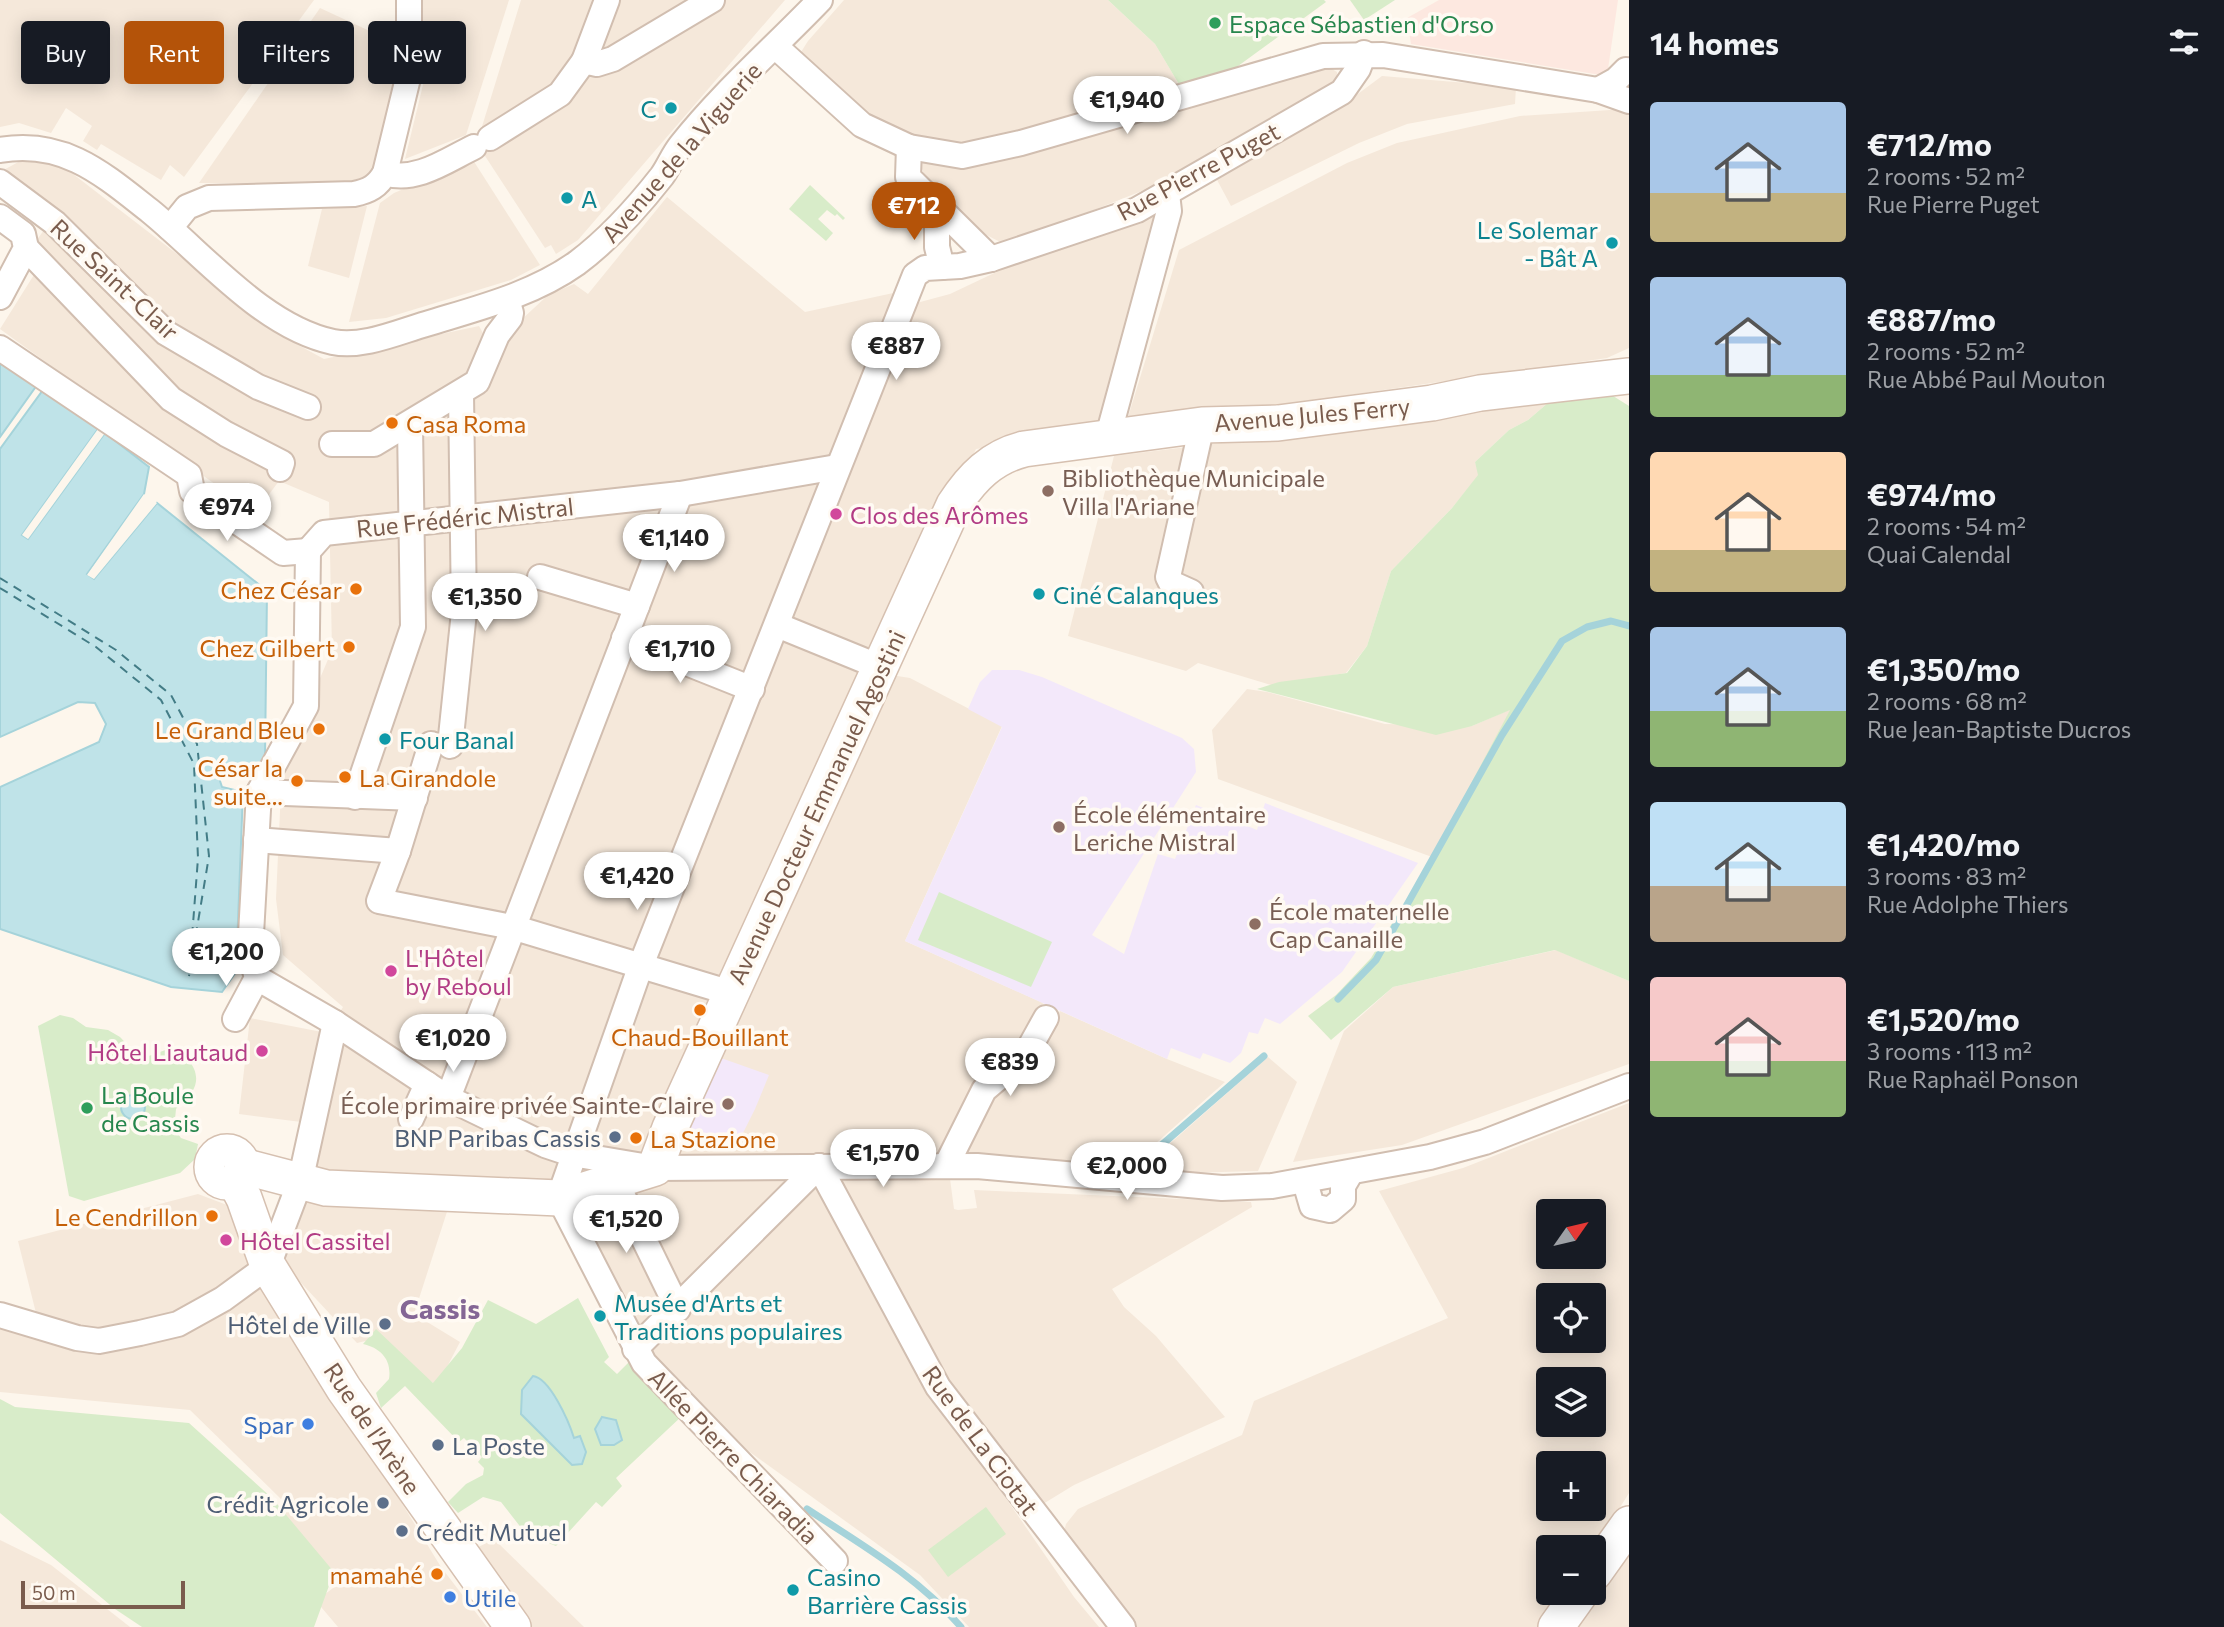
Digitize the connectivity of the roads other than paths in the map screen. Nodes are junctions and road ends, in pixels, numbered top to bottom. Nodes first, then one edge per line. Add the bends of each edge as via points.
1 (409, 0) edge
2 (607, 0) edge
3 (712, 0) edge
4 (820, 0) edge
5 (775, 46) junction
6 (1364, 53) junction
7 (584, 61) junction
8 (1627, 67) edge
9 (1598, 90) junction
10 (1629, 99) edge
11 (909, 147) junction
12 (0, 150) edge
13 (385, 173) junction
14 (0, 182) edge
15 (1167, 194) junction
16 (937, 207) junction
17 (0, 217) edge
18 (170, 228) junction
19 (26, 248) junction
20 (991, 259) junction
21 (933, 268) junction
22 (0, 297) edge
23 (507, 299) junction
24 (0, 348) edge
25 (1629, 376) edge
26 (461, 394) junction
27 (308, 407) dead end
28 (410, 425) junction
29 (1202, 425) junction
30 (1112, 438) junction
31 (332, 444) dead end
32 (997, 459) joint
33 (837, 467) junction
34 (279, 469) dead end
35 (681, 494) junction
36 (462, 516) junction
37 (412, 523) junction
38 (308, 551) junction
39 (540, 577) dead end
40 (1191, 592) dead end
41 (637, 606) junction
42 (777, 625) junction
43 (624, 638) junction
44 (880, 667) junction
45 (752, 690) junction
46 (259, 792) junction
47 (355, 797) junction
48 (415, 798) junction
49 (256, 840) junction
50 (398, 851) junction
51 (513, 927) junction
52 (641, 965) junction
53 (257, 978) junction
54 (731, 993) junction
55 (1046, 1018) dead end
56 (235, 1019) dead end
57 (335, 1023) junction
58 (427, 1084) junction
59 (1629, 1086) edge
60 (448, 1098) junction
61 (411, 1119) dead end
62 (572, 1154) junction
63 (820, 1166) junction
64 (946, 1166) junction
65 (655, 1168) junction
66 (300, 1182) junction
67 (615, 1182) junction
68 (559, 1198) junction
69 (268, 1266) junction
70 (678, 1309) junction
71 (0, 1315) edge
72 (635, 1349) junction
73 (1629, 1524) edge
74 (1606, 1556) edge
75 (835, 1561) dead end
76 (1572, 1605) edge
77 (513, 1627) edge
78 (1123, 1627) edge
79 (1556, 1627) edge

1 - 13 street via 409,74
2 - 7 street
3 - 7 street via 613,59 597,64
4 - 5 street
5 - 11 street, Avenue de la Viguerie via 862,125
5 - 23 street, Avenue de la Viguerie via 706,117 603,242 553,278
6 - 9 street, Avenue de la Viguerie
6 - 11 street, Avenue de la Viguerie via 1323,55 974,154
6 - 15 street, Rue Pierre Puget via 1342,92
7 - 13 street via 561,94 482,143 414,175
8 - 9 street
8 - 10 street via 1624,86
9 - 10 street, Avenue de la Viguerie
11 - 16 street via 908,177
12 - 18 street, Avenue de la Viguerie via 21,146 64,154 108,178
13 - 18 street via 373,188 354,194 200,201 187,207
14 - 27 street, Rue Saint-Clair via 55,222 166,333 258,387
15 - 20 street, Rue Pierre Puget via 1137,210
15 - 30 street via 1170,211 1111,425
16 - 20 street
16 - 21 street
17 - 19 street via 23,234
18 - 23 street, Avenue de la Viguerie via 269,313 335,342 365,342
19 - 22 street
19 - 34 street via 171,399 282,463
20 - 21 street, Rue Pierre Puget
21 - 33 street via 915,275
23 - 26 street via 510,318 497,335 477,382
24 - 38 street via 189,475 192,491 283,553
25 - 29 street, Avenue Jules Ferry via 1278,423
26 - 28 street
26 - 36 street
28 - 31 street via 374,444
28 - 37 street
29 - 30 street, Avenue Jules Ferry
29 - 40 street via 1168,577
30 - 32 street, Avenue Jules Ferry via 1024,449
32 - 44 street, Avenue Docteur Emmanuel Agostini via 978,474 954,505
33 - 35 street, Rue Frédéric Mistral
33 - 42 street
35 - 36 street, Rue Frédéric Mistral
35 - 41 street
36 - 37 street, Rue Frédéric Mistral
36 - 48 street via 464,612 440,745
37 - 38 street, Rue Frédéric Mistral via 324,533
37 - 47 street via 413,627
38 - 46 street via 306,706
39 - 41 street
41 - 43 street
42 - 44 street
42 - 45 street
43 - 45 street
43 - 51 street
44 - 54 street, Avenue Docteur Emmanuel Agostini
45 - 52 street
46 - 47 street
46 - 49 street
47 - 48 street
48 - 50 street
49 - 50 street
49 - 53 street via 250,953
50 - 51 street via 379,901
51 - 52 street
51 - 60 street
52 - 54 street
52 - 62 street
53 - 56 street
53 - 57 street
54 - 65 street, Avenue Docteur Emmanuel Agostini
55 - 64 street via 1026,1054 984,1090
57 - 58 street
57 - 66 street
58 - 60 street
58 - 61 street
59 - 64 street via 1485,1142 1305,1182 1222,1188
60 - 62 street
62 - 65 street
62 - 68 street
63 - 64 street
63 - 65 street
63 - 70 street
63 - 78 street, Rue de La Ciotat via 938,1387
65 - 67 street
66 - 68 street via 336,1188
66 - 69 street
66 - 69 street, Rue de l'Arène via 238,1173
67 - 68 street
67 - 70 street
68 - 72 street, Allée Pierre Chiaradia
69 - 71 street via 178,1324 99,1341
69 - 77 street, Rue de l'Arène via 360,1412
70 - 72 street
72 - 75 street, Allée Pierre Chiaradia via 652,1373
73 - 74 street
76 - 79 street

